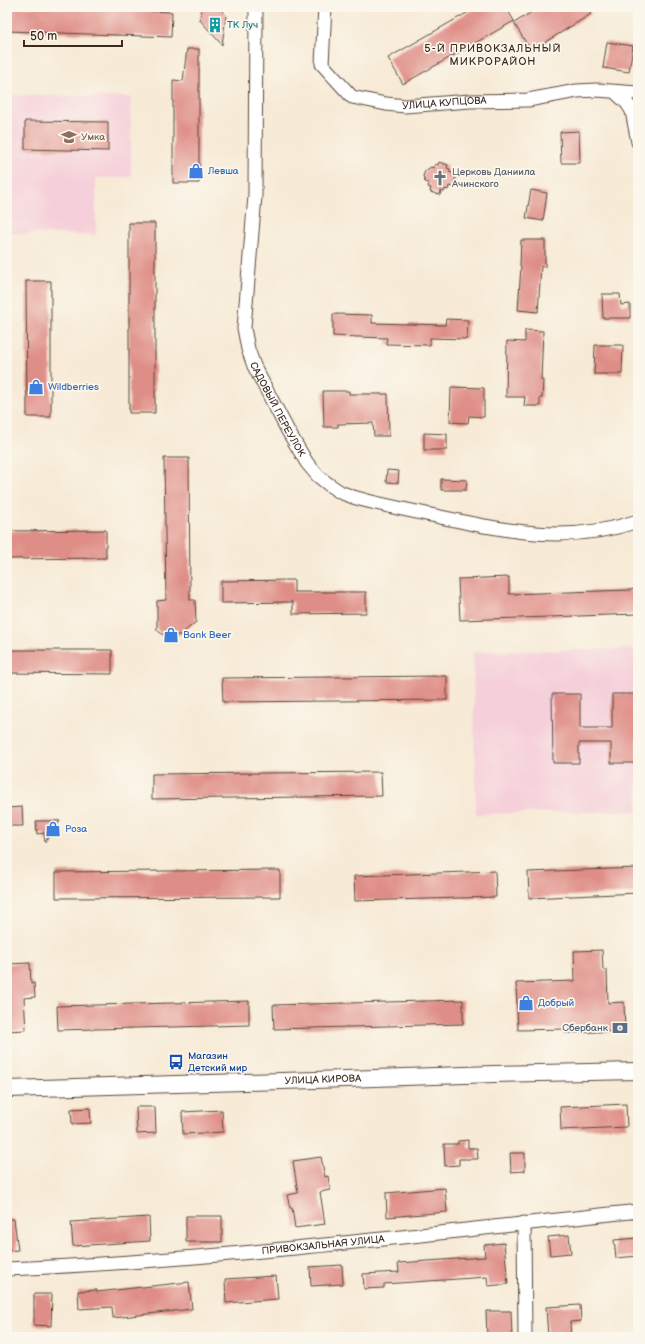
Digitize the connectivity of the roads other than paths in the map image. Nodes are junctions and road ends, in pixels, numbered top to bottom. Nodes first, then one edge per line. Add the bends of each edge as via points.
1 (256, 7) edge
2 (325, 7) edge
3 (615, 92) junction
4 (638, 93) edge
5 (638, 142) edge
6 (638, 521) edge
7 (638, 1071) edge
8 (7, 1089) edge
9 (638, 1211) edge
10 (524, 1223) junction
11 (7, 1268) edge
12 (525, 1337) edge

1 - 6 street, САДОВЫЙ ПЕРЕУЛОК via 255,196 244,328 254,366 307,463 328,484 353,497 501,529 568,534 600,532
2 - 3 street, УЛИЦА КУПЦОВА via 322,64 352,97 405,106 528,100 597,90
3 - 4 street, УЛИЦА КУПЦОВА
3 - 5 street via 632,111
7 - 8 main road, УЛИЦА КИРОВА
9 - 10 street, ПРИВОКЗАЛЬНАЯ УЛИЦА
10 - 11 street, ПРИВОКЗАЛЬНАЯ УЛИЦА via 274,1250 57,1267
10 - 12 street

